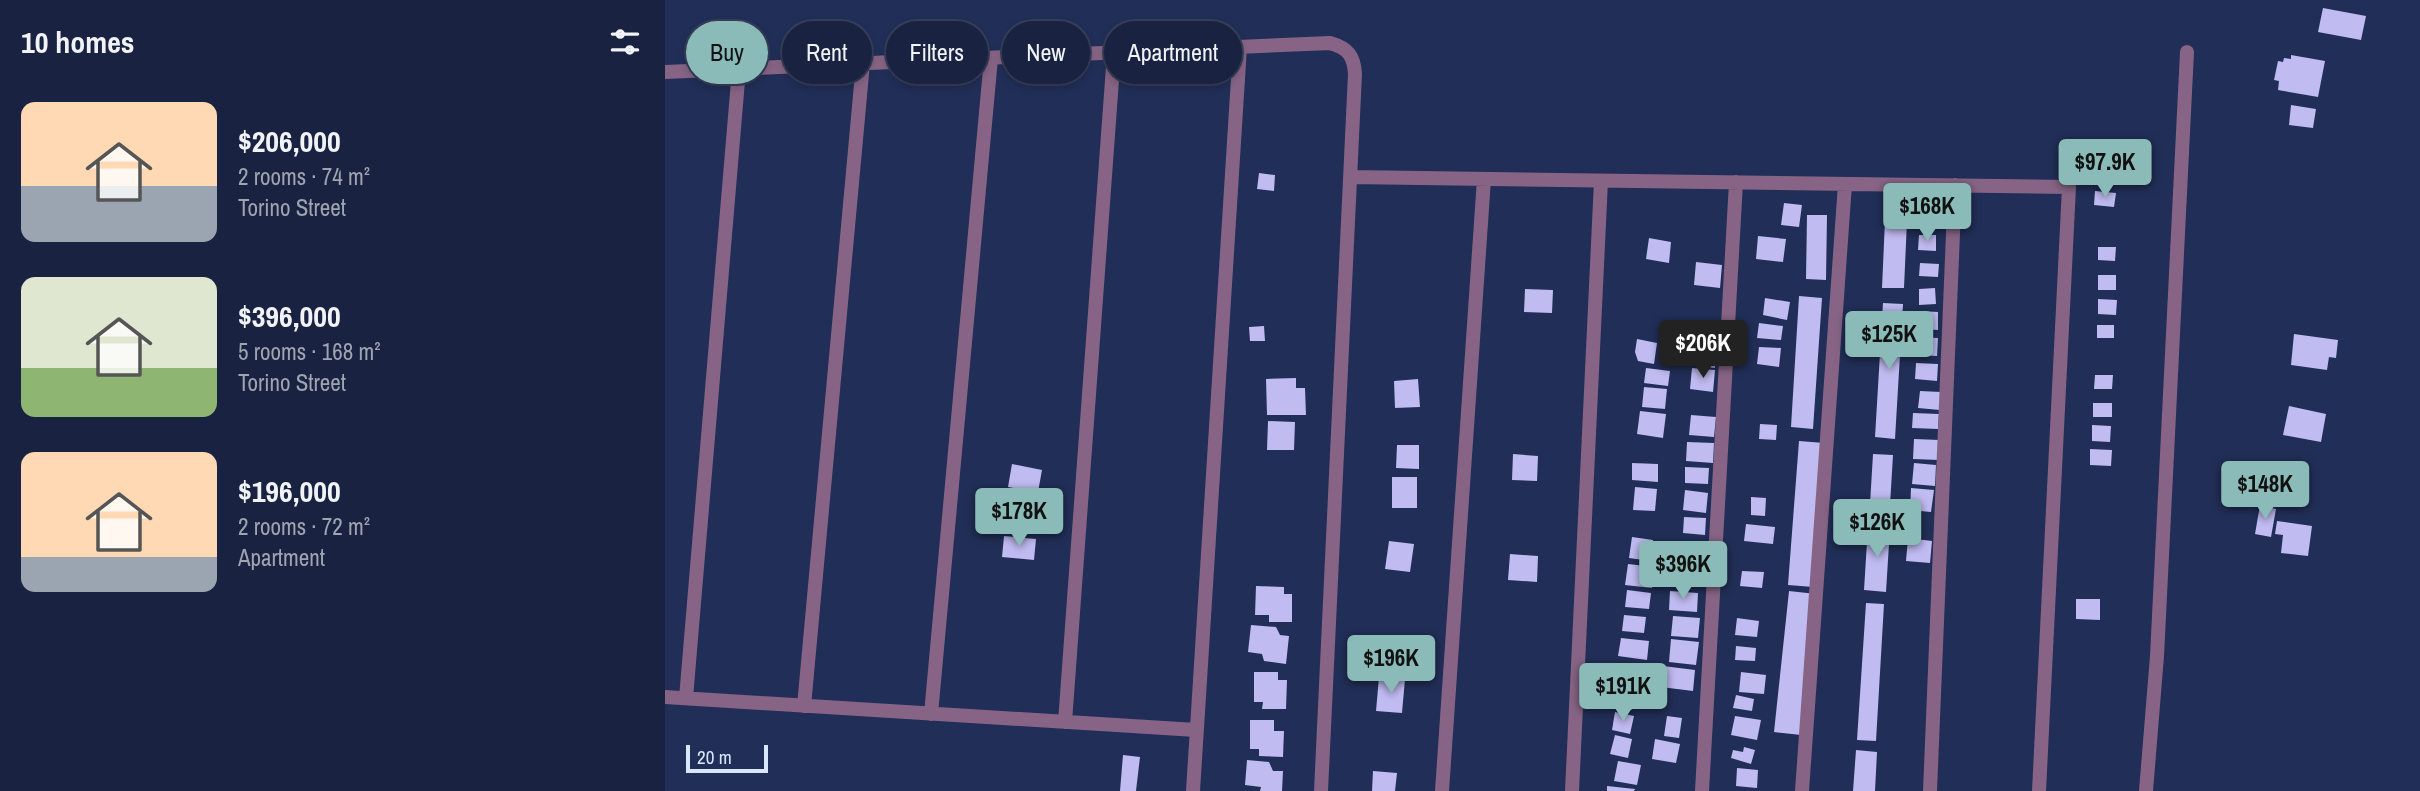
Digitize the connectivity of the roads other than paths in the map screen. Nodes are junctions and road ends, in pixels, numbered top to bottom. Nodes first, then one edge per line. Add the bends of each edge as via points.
1 (1242, 47) edge
2 (2187, 52) dead end
3 (1104, 53) edge
4 (991, 58) junction
5 (872, 63) edge
6 (686, 71) edge
7 (665, 72) edge
8 (738, 84) edge
9 (861, 84) edge
10 (1112, 84) edge
11 (1238, 84) edge
12 (1350, 177) junction
13 (1483, 179) junction
14 (1601, 181) junction
15 (1736, 182) junction
16 (1845, 184) junction
17 (1955, 185) junction
18 (665, 697) edge
19 (686, 698) junction
20 (804, 706) junction
21 (931, 714) junction
22 (1065, 722) junction
23 (1196, 730) junction
24 (1193, 791) edge
25 (1321, 791) edge
26 (1442, 791) edge
27 (1573, 791) edge
28 (1702, 791) edge
29 (1802, 791) edge
30 (1930, 791) edge
31 (2039, 791) edge
32 (2146, 791) edge

1 - 12 street via 1330,43 1350,52 1355,74
2 - 32 street via 2157,656
3 - 4 street
4 - 5 street
4 - 21 street
6 - 7 street
8 - 19 street
9 - 20 street
10 - 22 street
11 - 23 street
12 - 13 street
12 - 25 street
13 - 14 street
13 - 26 street
14 - 15 street
14 - 27 street
15 - 16 street
15 - 28 street
16 - 17 street
16 - 29 street
17 - 30 street
17 - 31 street via 2069,187
18 - 19 street
19 - 20 street
20 - 21 street
21 - 22 street
22 - 23 street
23 - 24 street

